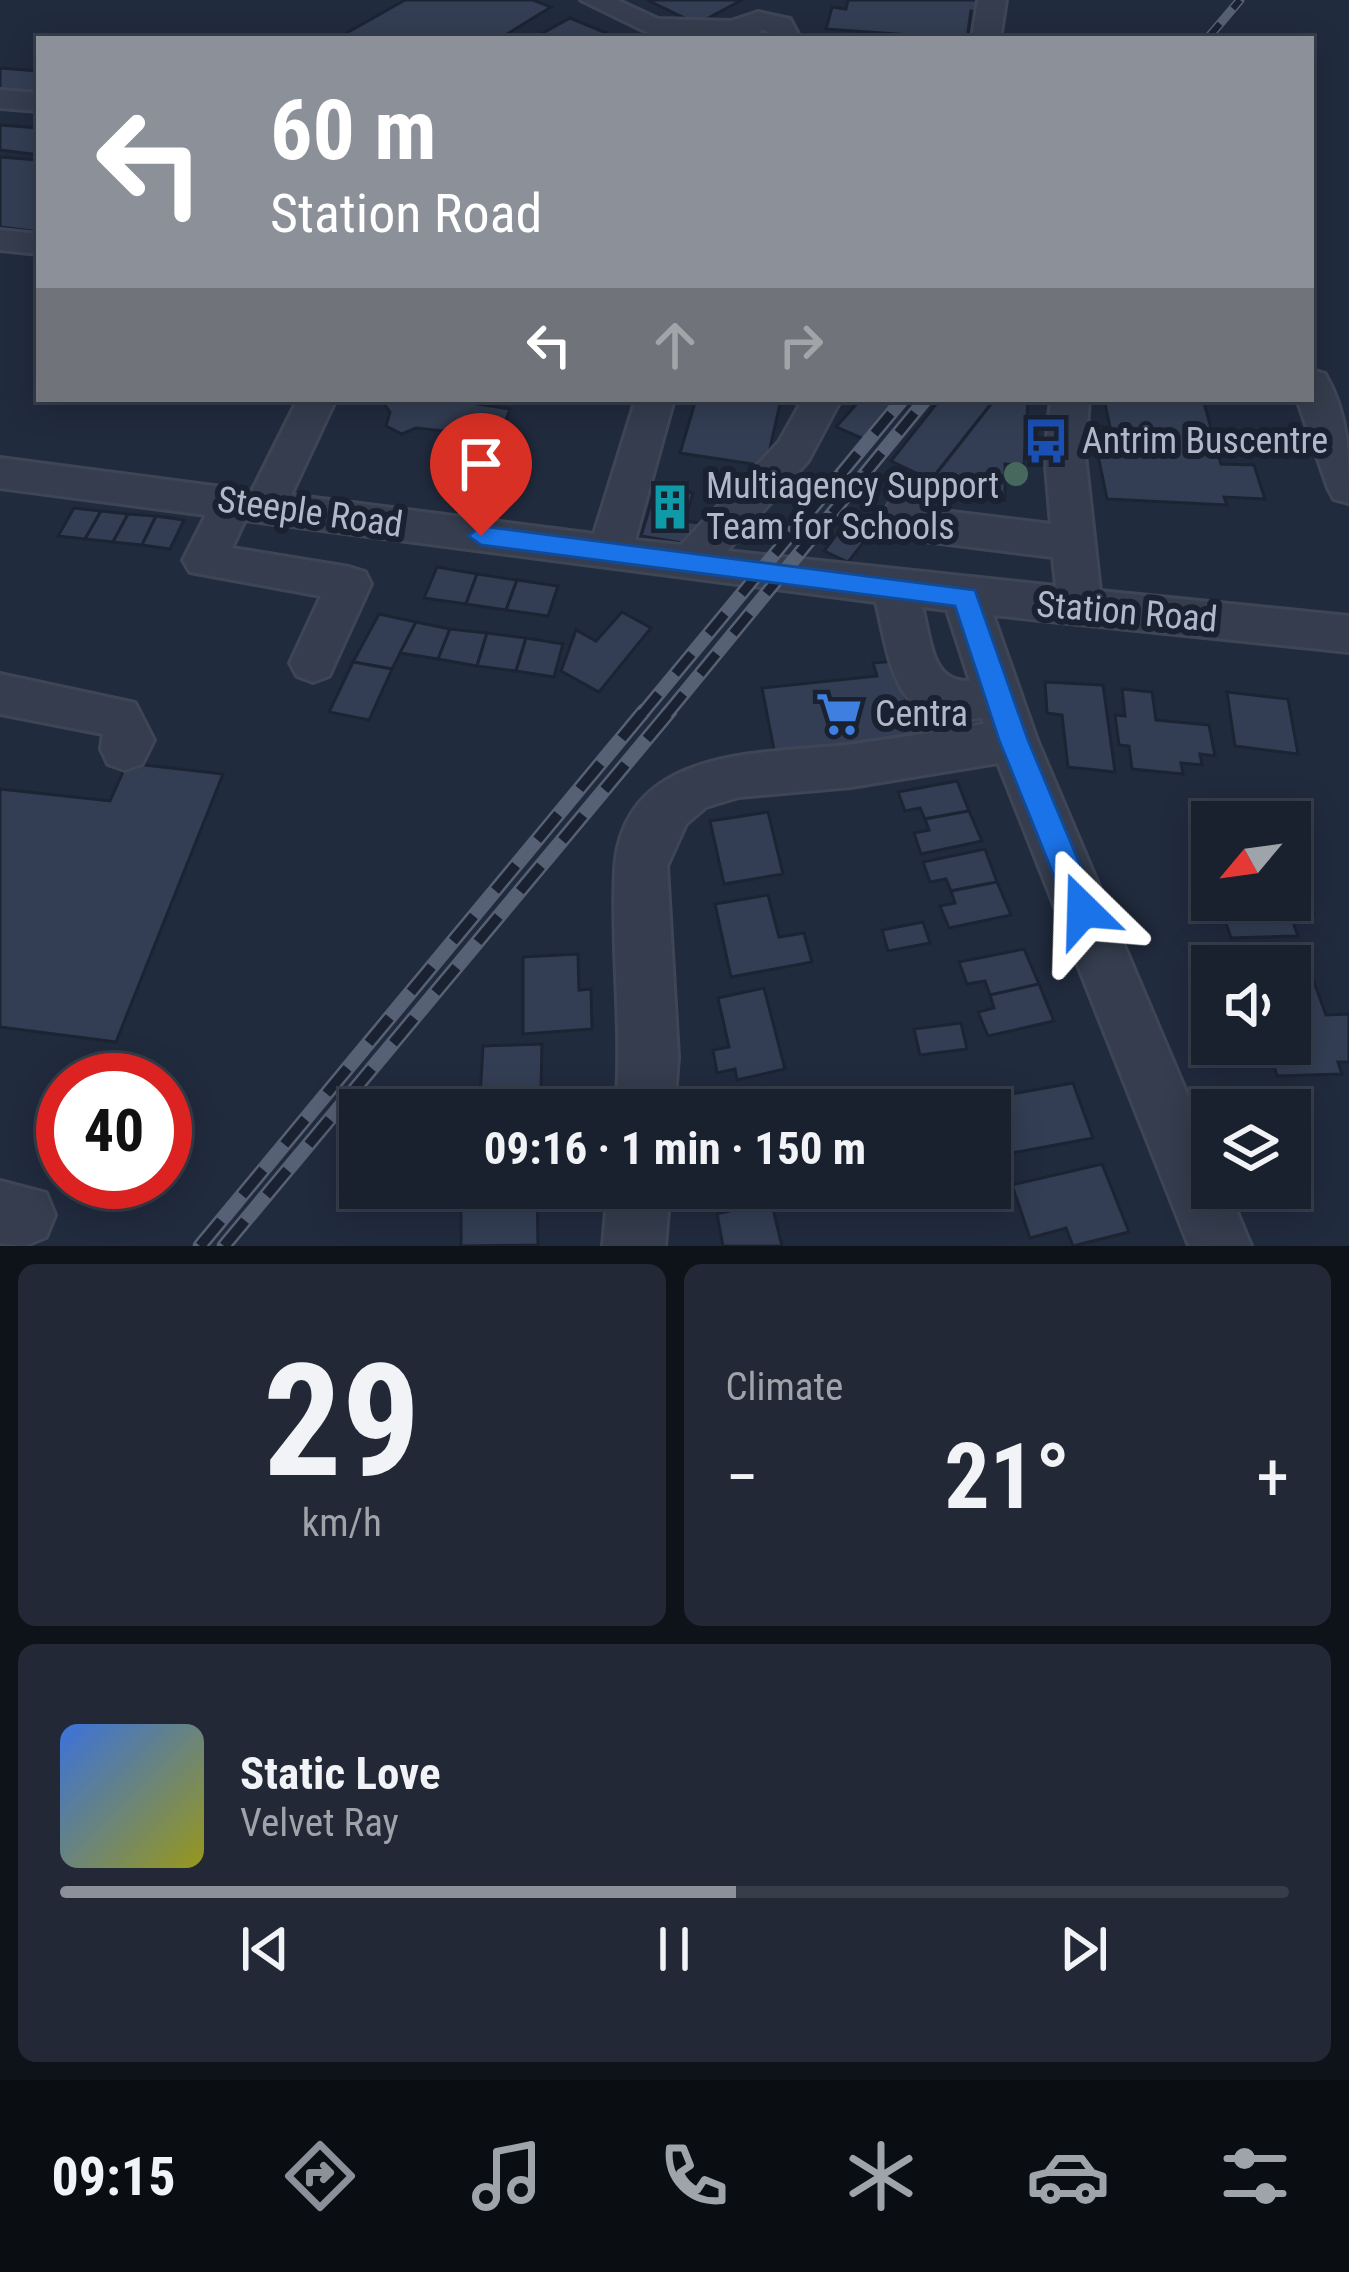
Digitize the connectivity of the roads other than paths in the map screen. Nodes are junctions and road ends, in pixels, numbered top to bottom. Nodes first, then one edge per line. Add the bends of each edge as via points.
1 (595, 0) edge
2 (992, 0) edge
3 (776, 27) edge
4 (685, 36) edge
5 (986, 36) edge
6 (0, 99) edge
7 (36, 102) edge
8 (0, 240) edge
9 (36, 244) edge
10 (1314, 390) edge
11 (315, 402) edge
12 (654, 402) edge
13 (820, 402) edge
14 (1070, 402) edge
15 (0, 472) edge
16 (1349, 488) edge
17 (249, 504) junction
18 (911, 526) dead end
19 (1073, 543) junction
20 (610, 553) junction
21 (690, 565) junction
22 (895, 588) junction
23 (965, 597) junction
24 (1080, 608) junction
25 (1349, 634) edge
26 (313, 663) dead end
27 (0, 694) edge
28 (1006, 718) junction
29 (125, 749) dead end
30 (647, 1089) edge
31 (637, 1209) edge
32 (634, 1246) edge
33 (1220, 1246) edge

1 - 4 street
2 - 5 street
3 - 4 street
6 - 7 street
8 - 9 street
10 - 16 street
11 - 17 street
12 - 20 street
13 - 21 street via 794,451
14 - 19 street
15 - 17 street, Steeple Road
17 - 20 street, Steeple Road
17 - 26 street via 205,560 349,584
18 - 19 street
19 - 24 street
20 - 21 street, Steeple Road
21 - 22 street, Station Road
22 - 23 street, Station Road
22 - 28 street via 927,692
23 - 24 street, Station Road
23 - 28 street
24 - 25 street, Station Road
27 - 29 street via 118,717 130,740
28 - 30 street via 828,768 728,775 674,803 647,838 641,866
28 - 33 street
31 - 32 street

